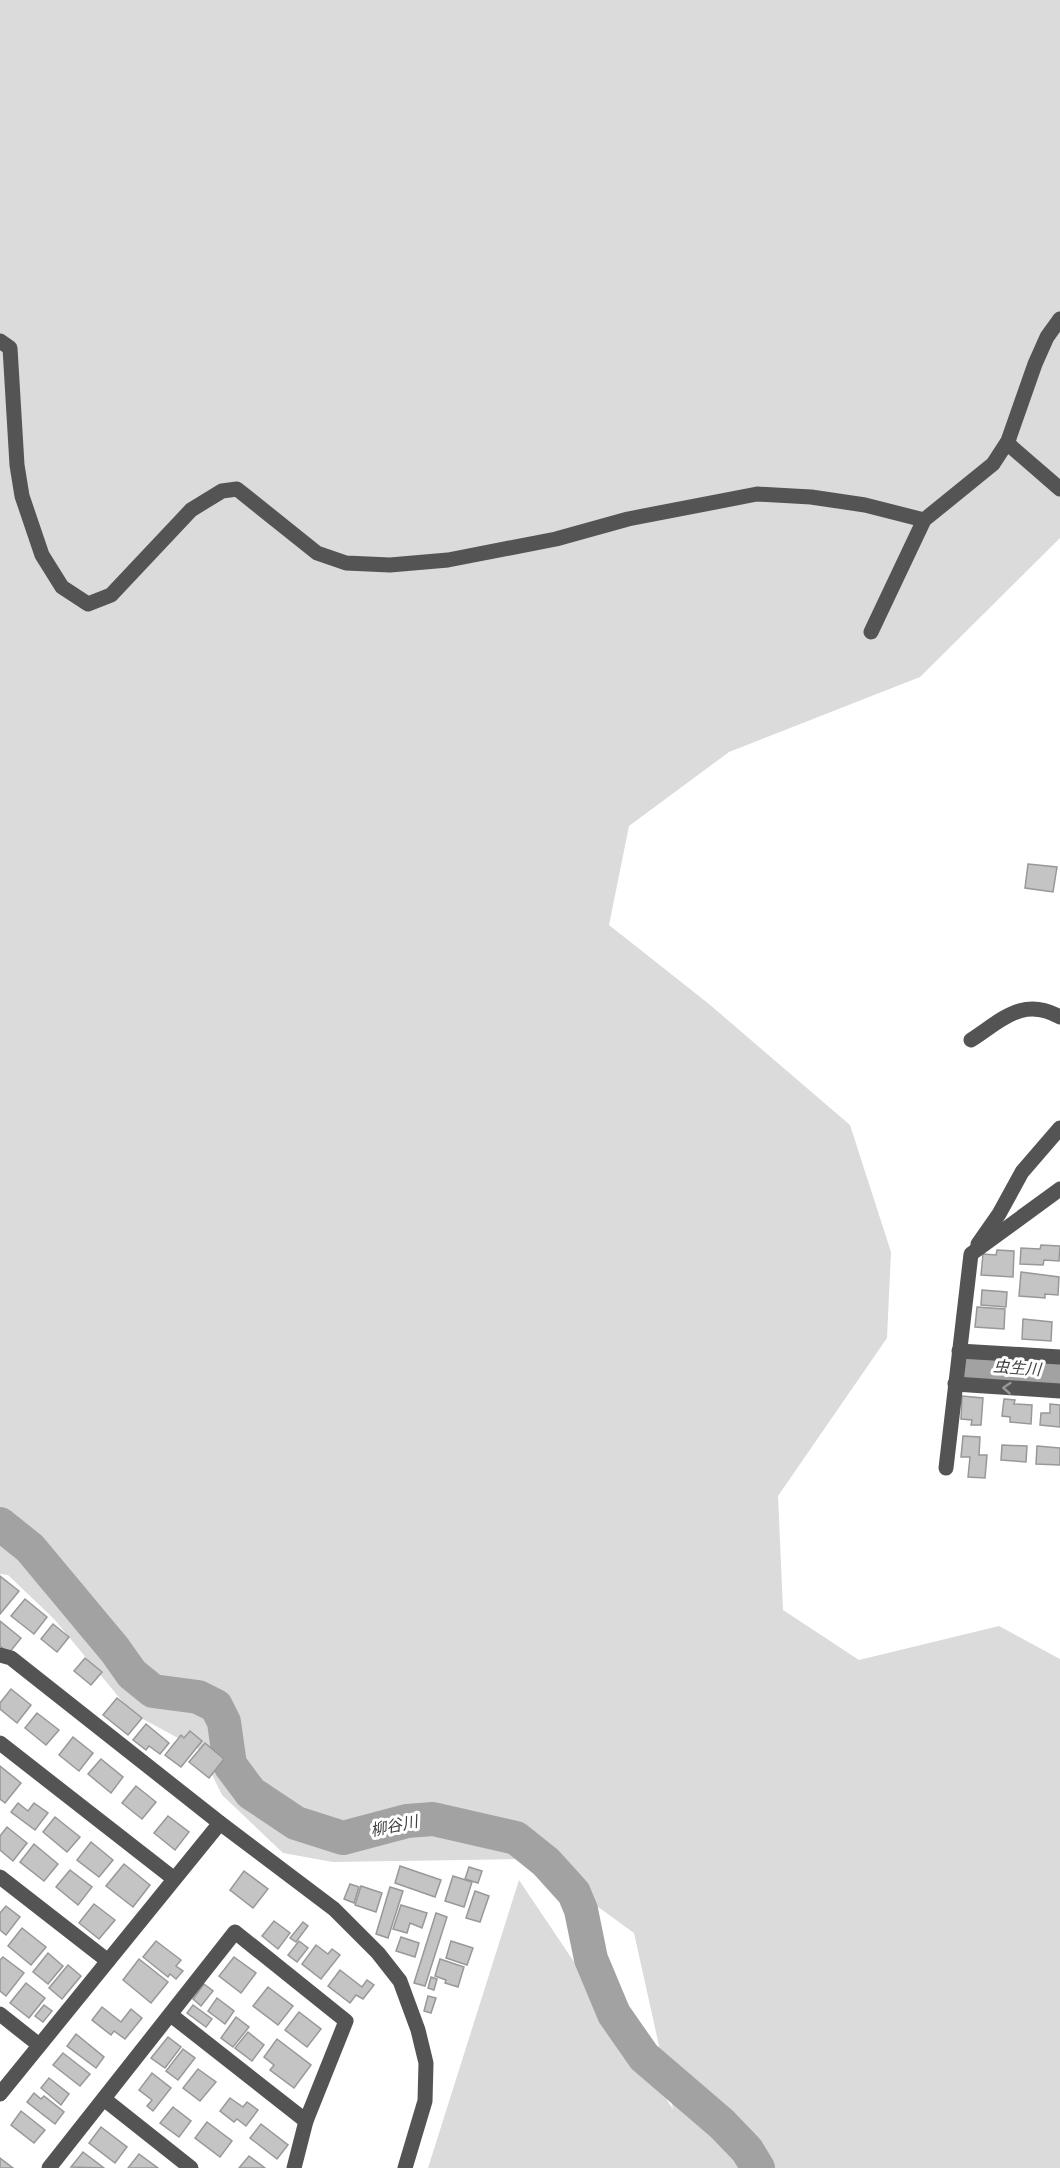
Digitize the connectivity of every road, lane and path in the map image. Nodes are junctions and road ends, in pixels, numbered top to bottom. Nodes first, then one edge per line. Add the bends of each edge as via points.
1 (1060, 319) edge
2 (0, 341) edge
3 (1007, 443) junction
4 (1060, 489) edge
5 (924, 520) junction
6 (871, 632) dead end
7 (1060, 1017) edge
8 (971, 1040) dead end
9 (1060, 1128) edge
10 (1060, 1190) edge
11 (971, 1254) junction
12 (959, 1351) junction
13 (1060, 1357) edge
14 (955, 1384) junction
15 (1060, 1391) edge
16 (946, 1468) dead end
17 (0, 1655) edge
18 (0, 1743) edge
19 (220, 1823) junction
20 (0, 1877) edge
21 (173, 1878) junction
22 (108, 1961) junction
23 (0, 2014) edge
24 (171, 2015) junction
25 (39, 2045) junction
26 (0, 2094) edge
27 (104, 2099) junction
28 (306, 2121) junction
29 (50, 2168) edge
30 (191, 2168) edge
31 (294, 2168) edge
32 (405, 2168) edge

1 - 3 street via 1047,336 1035,364
2 - 5 street via 10,348 22,496 42,555 62,587 88,604 111,595 191,510 222,491 237,489 317,554 346,562 390,565 448,560 757,494 865,505
3 - 4 street
3 - 5 street via 993,464
5 - 6 street
7 - 8 street via 1046,1009 1018,1009
9 - 11 street via 1022,1172
10 - 11 street
11 - 12 street
12 - 13 street
12 - 14 street
15 -> 14 street
14 - 16 street
17 - 19 street via 11,1658
18 - 21 street
19 - 21 street
19 - 32 street via 334,1908 400,1981 426,2063 425,2101
20 - 22 street
21 - 22 street
22 - 25 street
23 - 25 street
24 - 27 street
24 - 28 street
24 - 28 street via 235,1932 346,2021
25 - 26 street
27 - 29 street
27 - 30 street
28 - 31 street

